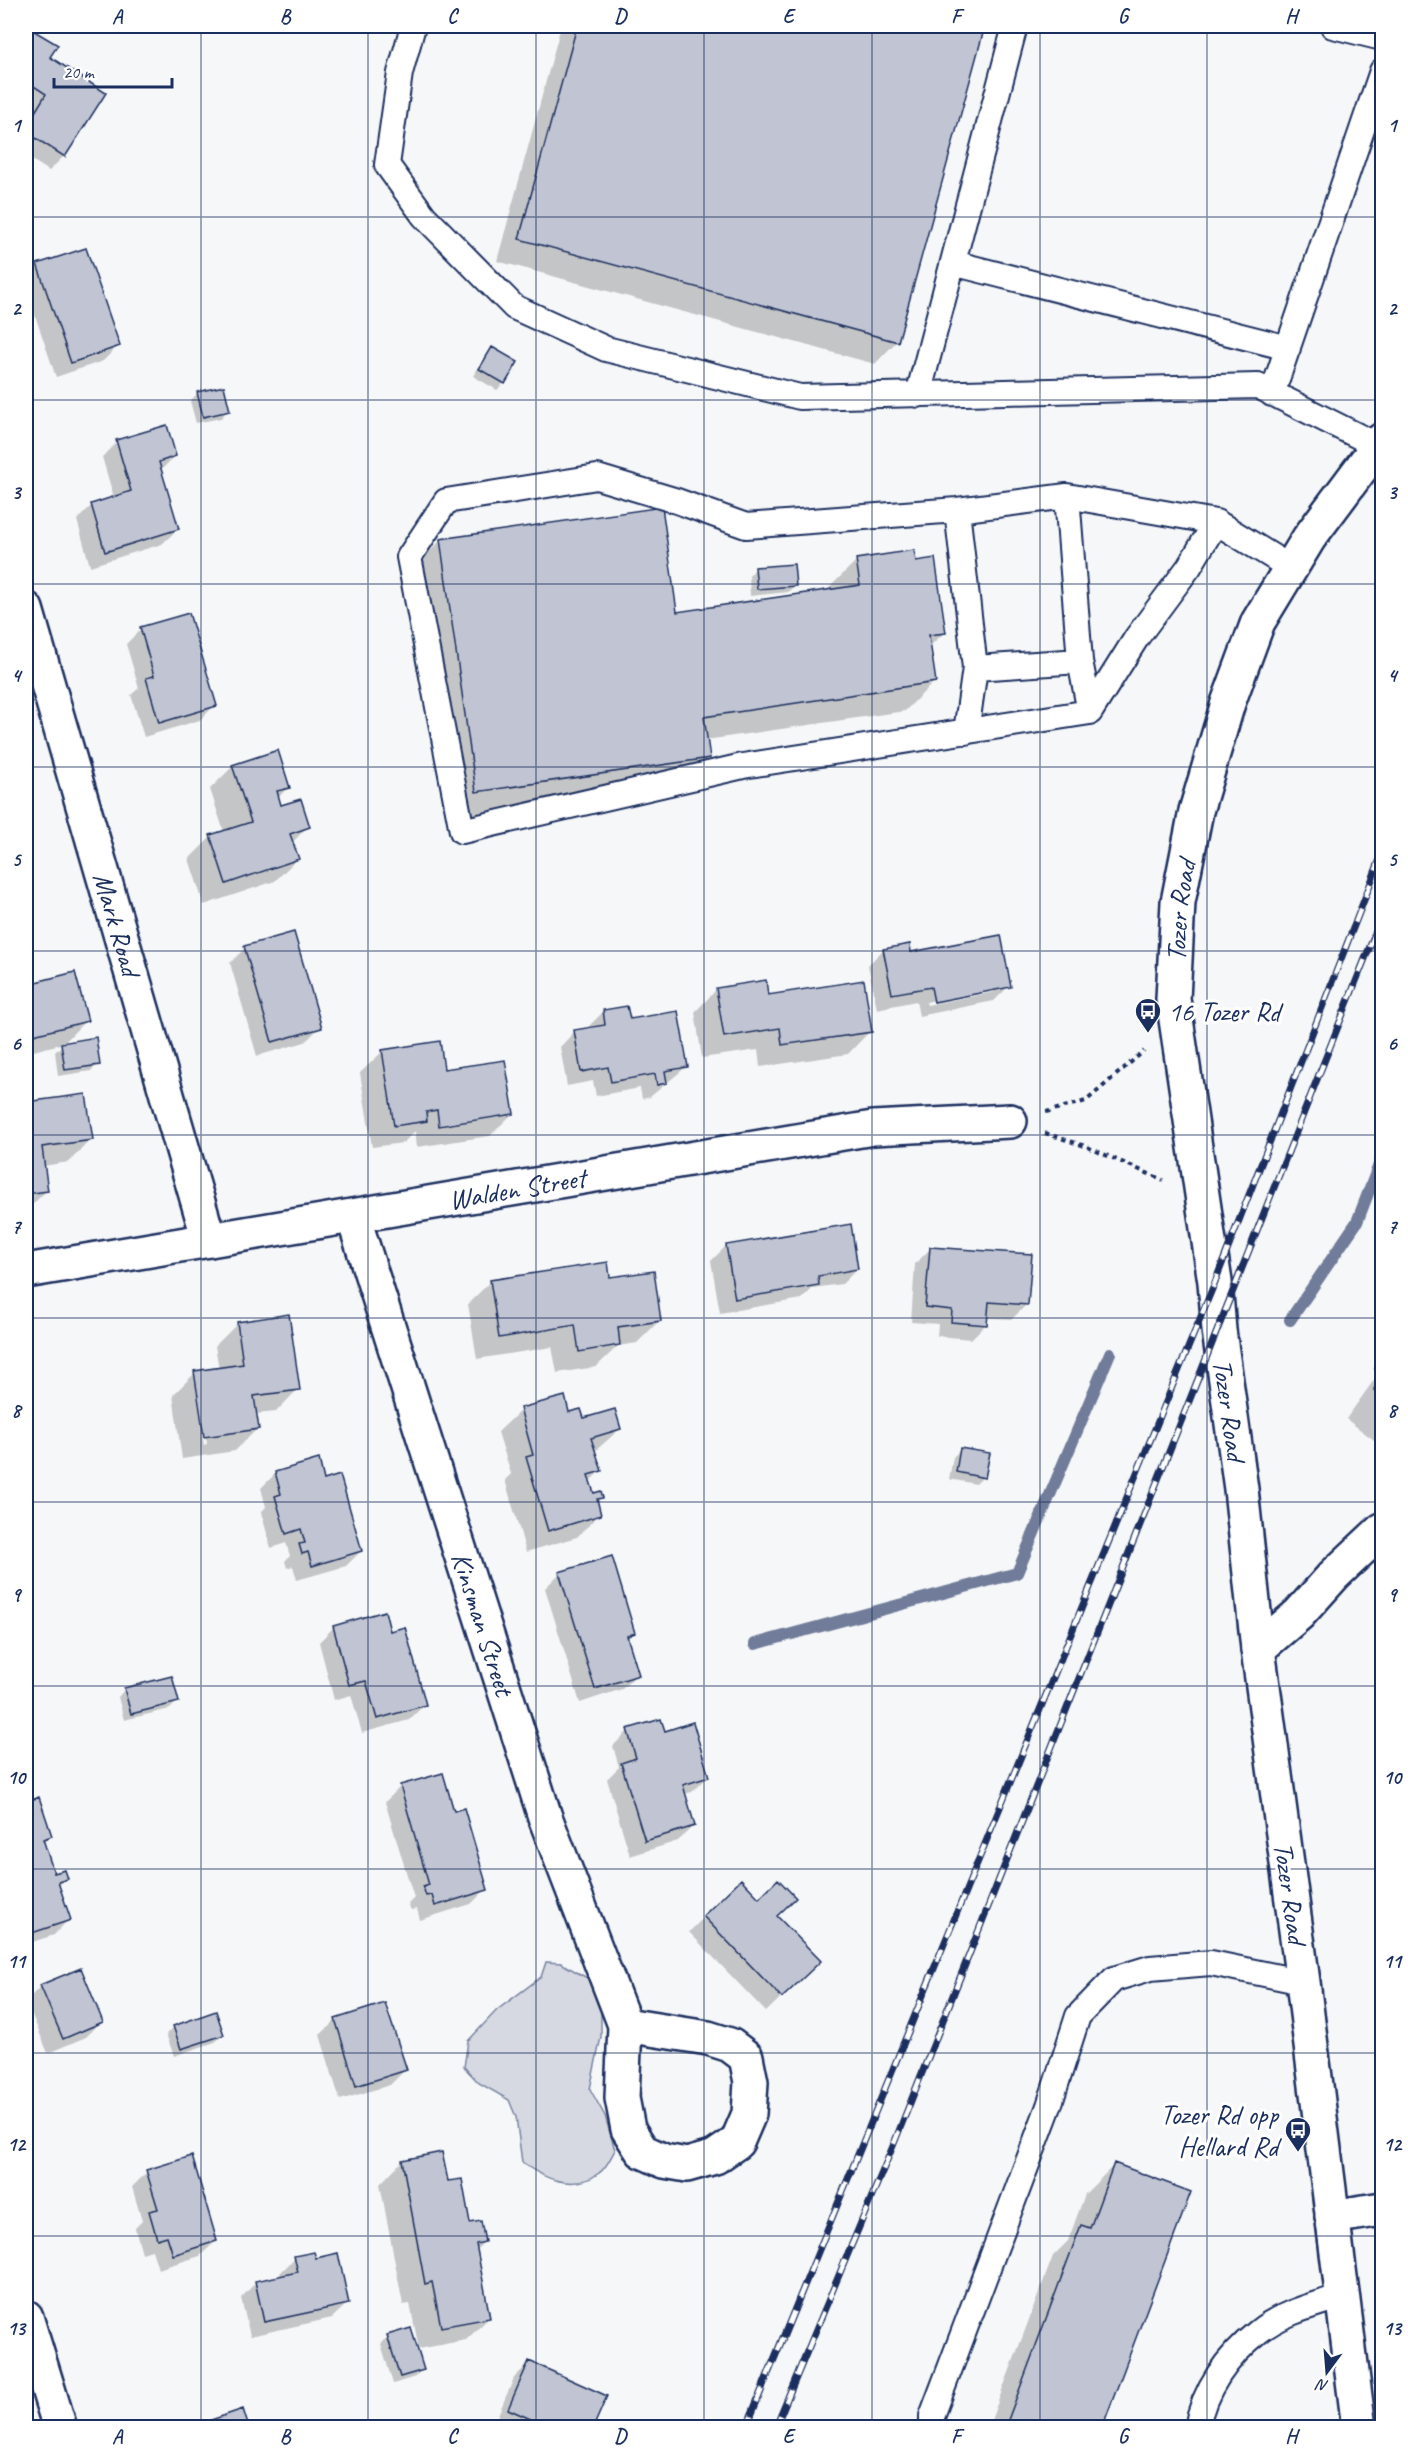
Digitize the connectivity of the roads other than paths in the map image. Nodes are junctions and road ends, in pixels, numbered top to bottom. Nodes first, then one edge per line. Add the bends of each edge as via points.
1 (413, 26) edge
2 (1015, 26) edge
3 (1333, 26) edge
4 (1383, 38) edge
5 (1383, 71) edge
6 (953, 263) junction
7 (1288, 348) junction
8 (918, 394) junction
9 (1272, 394) junction
10 (1380, 443) edge
11 (1067, 496) junction
12 (957, 510) junction
13 (1216, 522) junction
14 (1291, 568) junction
15 (26, 609) edge
16 (1080, 662) junction
17 (975, 668) junction
18 (1090, 712) junction
19 (966, 732) junction
20 (1010, 1121) road end
21 (353, 1216) junction
22 (209, 1240) junction
23 (26, 1271) edge
24 (1383, 1530) edge
25 (1258, 1649) junction
26 (1303, 1982) junction
27 (625, 2025) junction
28 (1383, 2209) edge
29 (1332, 2217) junction
30 (1342, 2296) junction
31 (26, 2317) edge
32 (60, 2427) edge
33 (932, 2427) edge
34 (1197, 2427) edge
35 (1359, 2427) edge

1 - 8 lane via 400,73 387,165 424,216 514,307 606,349 800,397
2 - 6 lane
3 - 4 lane
5 - 7 lane
6 - 7 lane
6 - 8 lane
7 - 9 lane
8 - 9 lane via 1258,386
9 - 10 lane
10 - 14 street, Tozer Road
11 - 12 lane
11 - 13 lane
11 - 16 lane
12 - 17 lane
12 - 19 lane via 746,526 597,477 446,501 409,557 462,831 743,765
13 - 14 lane
13 - 18 lane via 1190,567 1137,637
14 - 25 street, Tozer Road via 1258,622 1228,703 1196,811 1178,902 1173,999 1242,1488
15 - 22 street, Mark Road
16 - 17 lane
16 - 18 lane
17 - 19 lane
18 - 19 lane
20 - 21 street, Walden Street via 873,1128
21 - 22 street, Walden Street
21 - 27 street, Kinsman Street via 545,1817
22 - 23 street, Walden Street
24 - 25 street
25 - 26 street, Tozer Road
26 - 29 street, Tozer Road
26 - 33 lane via 1211,1963 1150,1968 1114,1979 1078,2016 1049,2106 932,2415
27 - 27 street, Kinsman Street via 622,2098 628,2129 642,2151 664,2161 687,2165 715,2157 737,2142 749,2114 751,2082 746,2057 730,2045 708,2038
28 - 29 street
29 - 30 street, Tozer Road
30 - 34 lane via 1301,2309 1258,2332 1215,2377
30 - 35 street, Tozer Road
31 - 32 street

